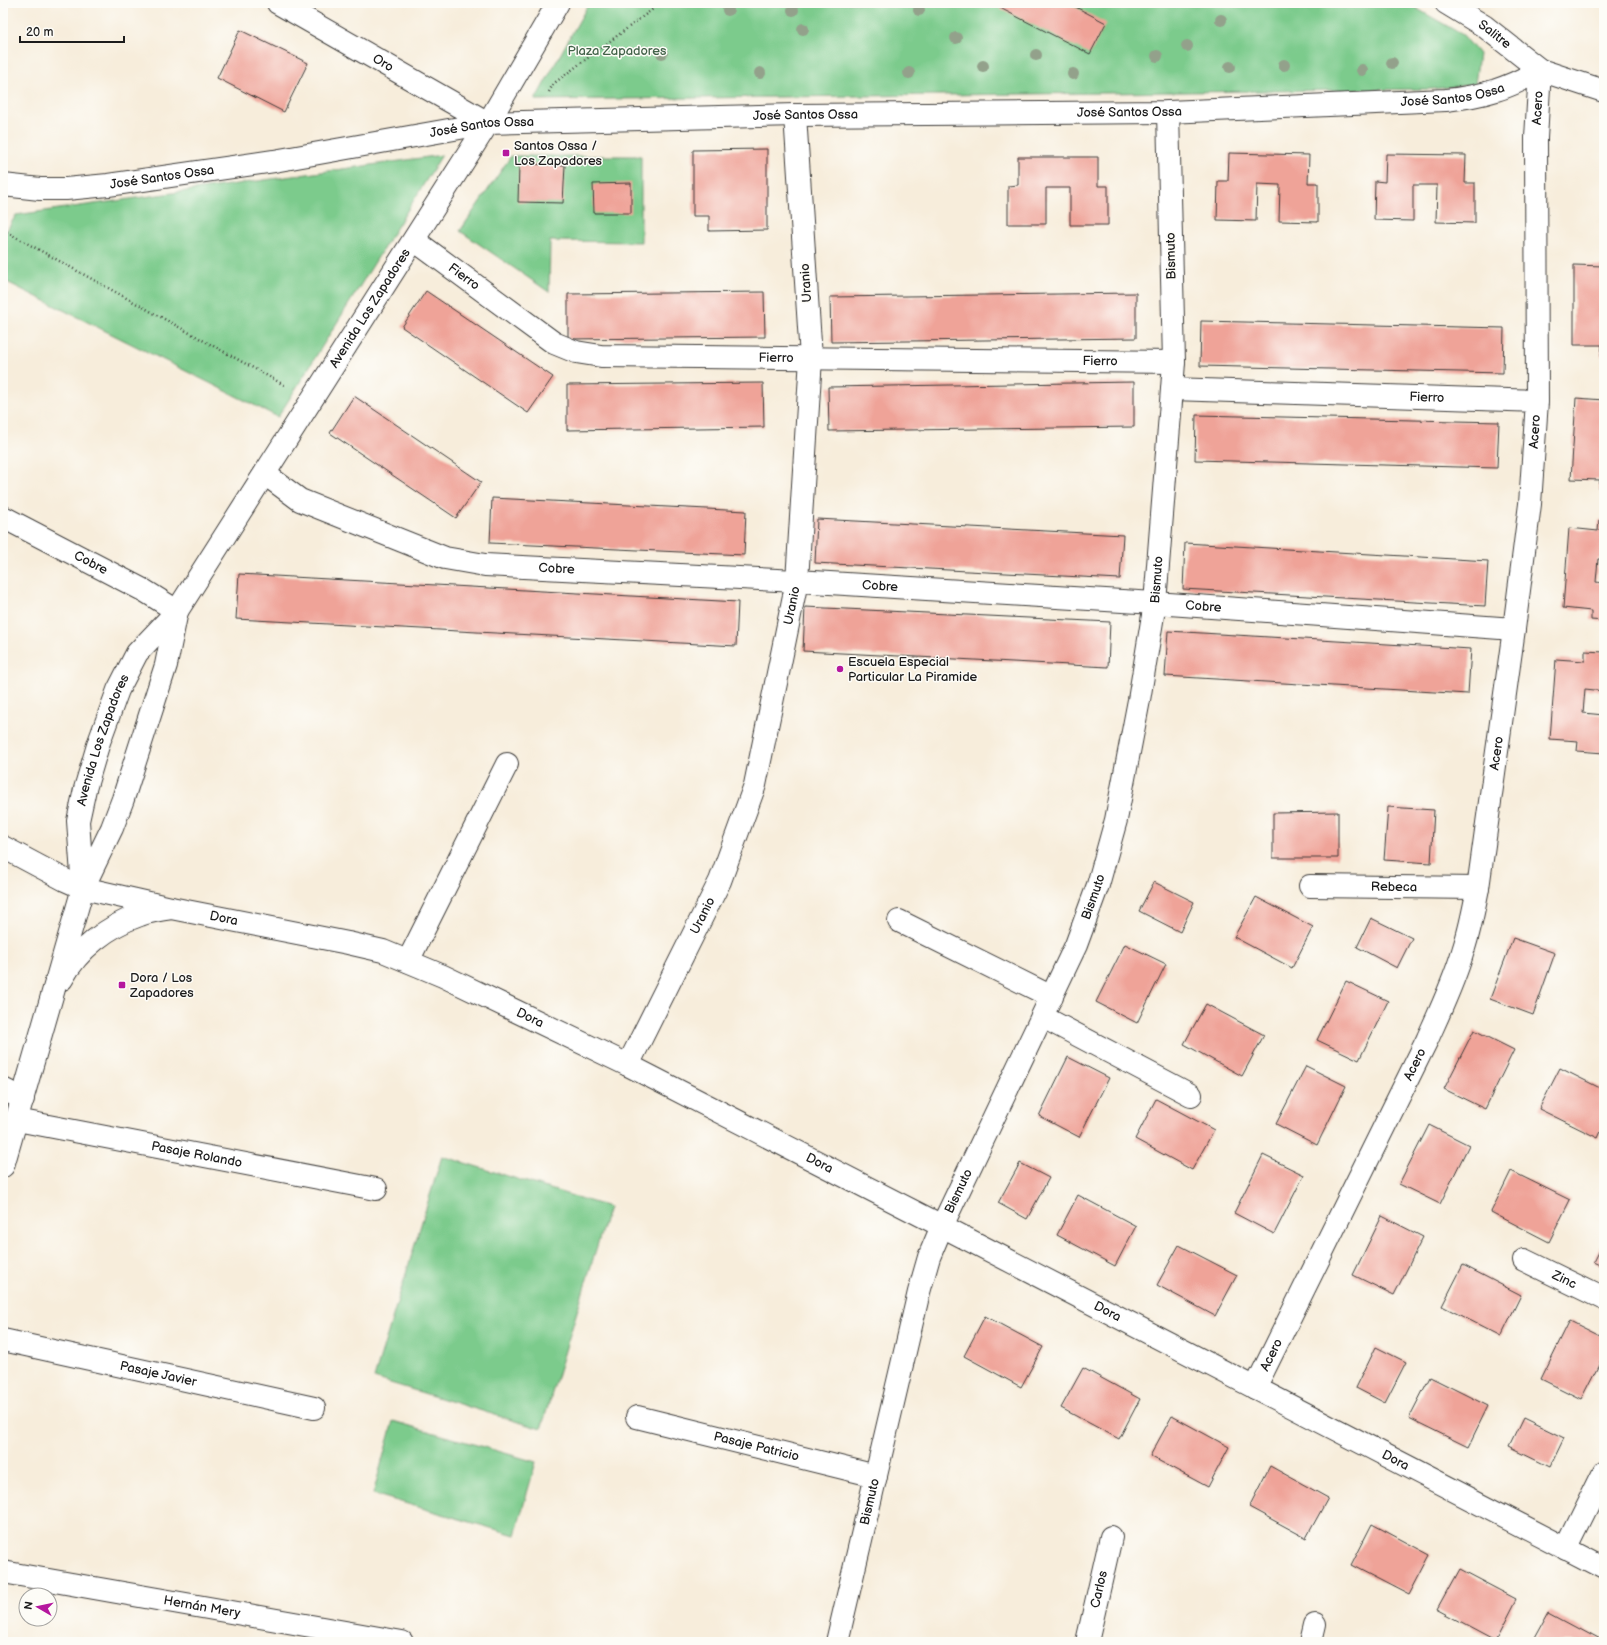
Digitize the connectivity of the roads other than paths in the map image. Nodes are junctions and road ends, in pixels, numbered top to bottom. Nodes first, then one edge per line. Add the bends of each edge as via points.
1 (278, 3) edge
2 (558, 3) edge
3 (1446, 3) edge
4 (1540, 70) junction
5 (1604, 91) edge
6 (1168, 112) junction
7 (795, 116) junction
8 (488, 123) junction
9 (3, 185) edge
10 (414, 240) junction
11 (811, 358) junction
12 (1174, 362) junction
13 (1172, 390) junction
14 (1537, 401) junction
15 (265, 474) junction
16 (3, 517) edge
17 (796, 581) junction
18 (1155, 603) junction
19 (177, 611) junction
20 (1514, 629) junction
21 (507, 764) dead end
22 (3, 847) edge
23 (1310, 886) dead end
24 (83, 888) junction
25 (1478, 888) junction
26 (171, 908) junction
27 (899, 921) dead end
28 (408, 961) junction
29 (1052, 996) junction
30 (52, 998) junction
31 (1043, 1017) junction
32 (628, 1065) junction
33 (3, 1089) edge
34 (1191, 1095) dead end
35 (20, 1109) junction
36 (3, 1166) edge
37 (376, 1189) dead end
38 (942, 1226) junction
39 (1524, 1260) dead end
40 (1604, 1300) edge
41 (3, 1340) edge
42 (1255, 1388) junction
43 (314, 1408) dead end
44 (637, 1417) dead end
45 (1604, 1472) edge
46 (876, 1476) junction
47 (1111, 1536) dead end
48 (1566, 1549) junction
49 (1604, 1568) edge
50 (3, 1572) edge
51 (402, 1642) edge
52 (837, 1642) edge
53 (1087, 1642) edge

1 - 8 street, Oro
2 - 8 street, Avenida Los Zapadores
3 - 4 street, Salitre via 1484,26
4 - 5 street
4 - 6 street, José Santos Ossa via 1494,92 1446,100
4 - 14 street, Acero via 1536,138
6 - 7 street, José Santos Ossa
6 - 12 street, Bismuto
7 - 8 street, José Santos Ossa
7 - 11 street, Uranio
8 - 9 street, José Santos Ossa via 274,161 108,185 66,189
8 - 10 street, Avenida Los Zapadores
10 - 11 street, Fierro via 554,343 576,352 601,356
10 - 15 street, Avenida Los Zapadores
11 - 12 street, Fierro
11 - 17 street, Uranio
12 - 13 street, Bismuto
13 - 14 street, Fierro
13 - 18 street, Bismuto
14 - 20 street, Acero via 1530,504
15 - 17 street, Cobre via 300,500 444,558 485,565
15 - 19 street, Avenida Los Zapadores
16 - 19 street, Cobre via 145,591
17 - 18 street, Cobre
17 - 32 street, Uranio via 755,785 720,881
18 - 20 street, Cobre
18 - 29 street, Bismuto via 1116,820 1098,885 1076,945
19 - 24 street, Avenida Los Zapadores via 166,665 125,792 112,828
19 - 24 street, Avenida Los Zapadores via 136,653 118,690 99,742 78,821
20 - 25 street, Acero
21 - 28 street
22 - 24 street, Dora
23 - 25 street, Rebeca
24 - 26 street, Dora
24 - 30 street, Avenida Los Zapadores
25 - 42 street, Acero via 1463,952 1439,1015
26 - 28 street, Dora via 348,943 383,951
26 - 30 street via 140,914 112,928 87,946 67,970
27 - 29 street
28 - 32 street, Dora
29 - 31 street, Bismuto
30 - 35 street, Avenida Los Zapadores
31 - 34 street
31 - 38 street, Bismuto
32 - 38 street, Dora
33 - 35 street, Pasaje Rolando
35 - 36 street, Avenida Los Zapadores
35 - 37 street, Pasaje Rolando
38 - 42 street, Dora
38 - 46 street, Bismuto via 929,1257 919,1292
39 - 40 street, Zinc
41 - 43 street, Pasaje Javier
42 - 48 street, Dora
44 - 46 street, Pasaje Patricio
45 - 48 street
46 - 52 street, Bismuto
47 - 53 street, Carlos
48 - 49 street, Dora
50 - 51 street, Hernán Mery

